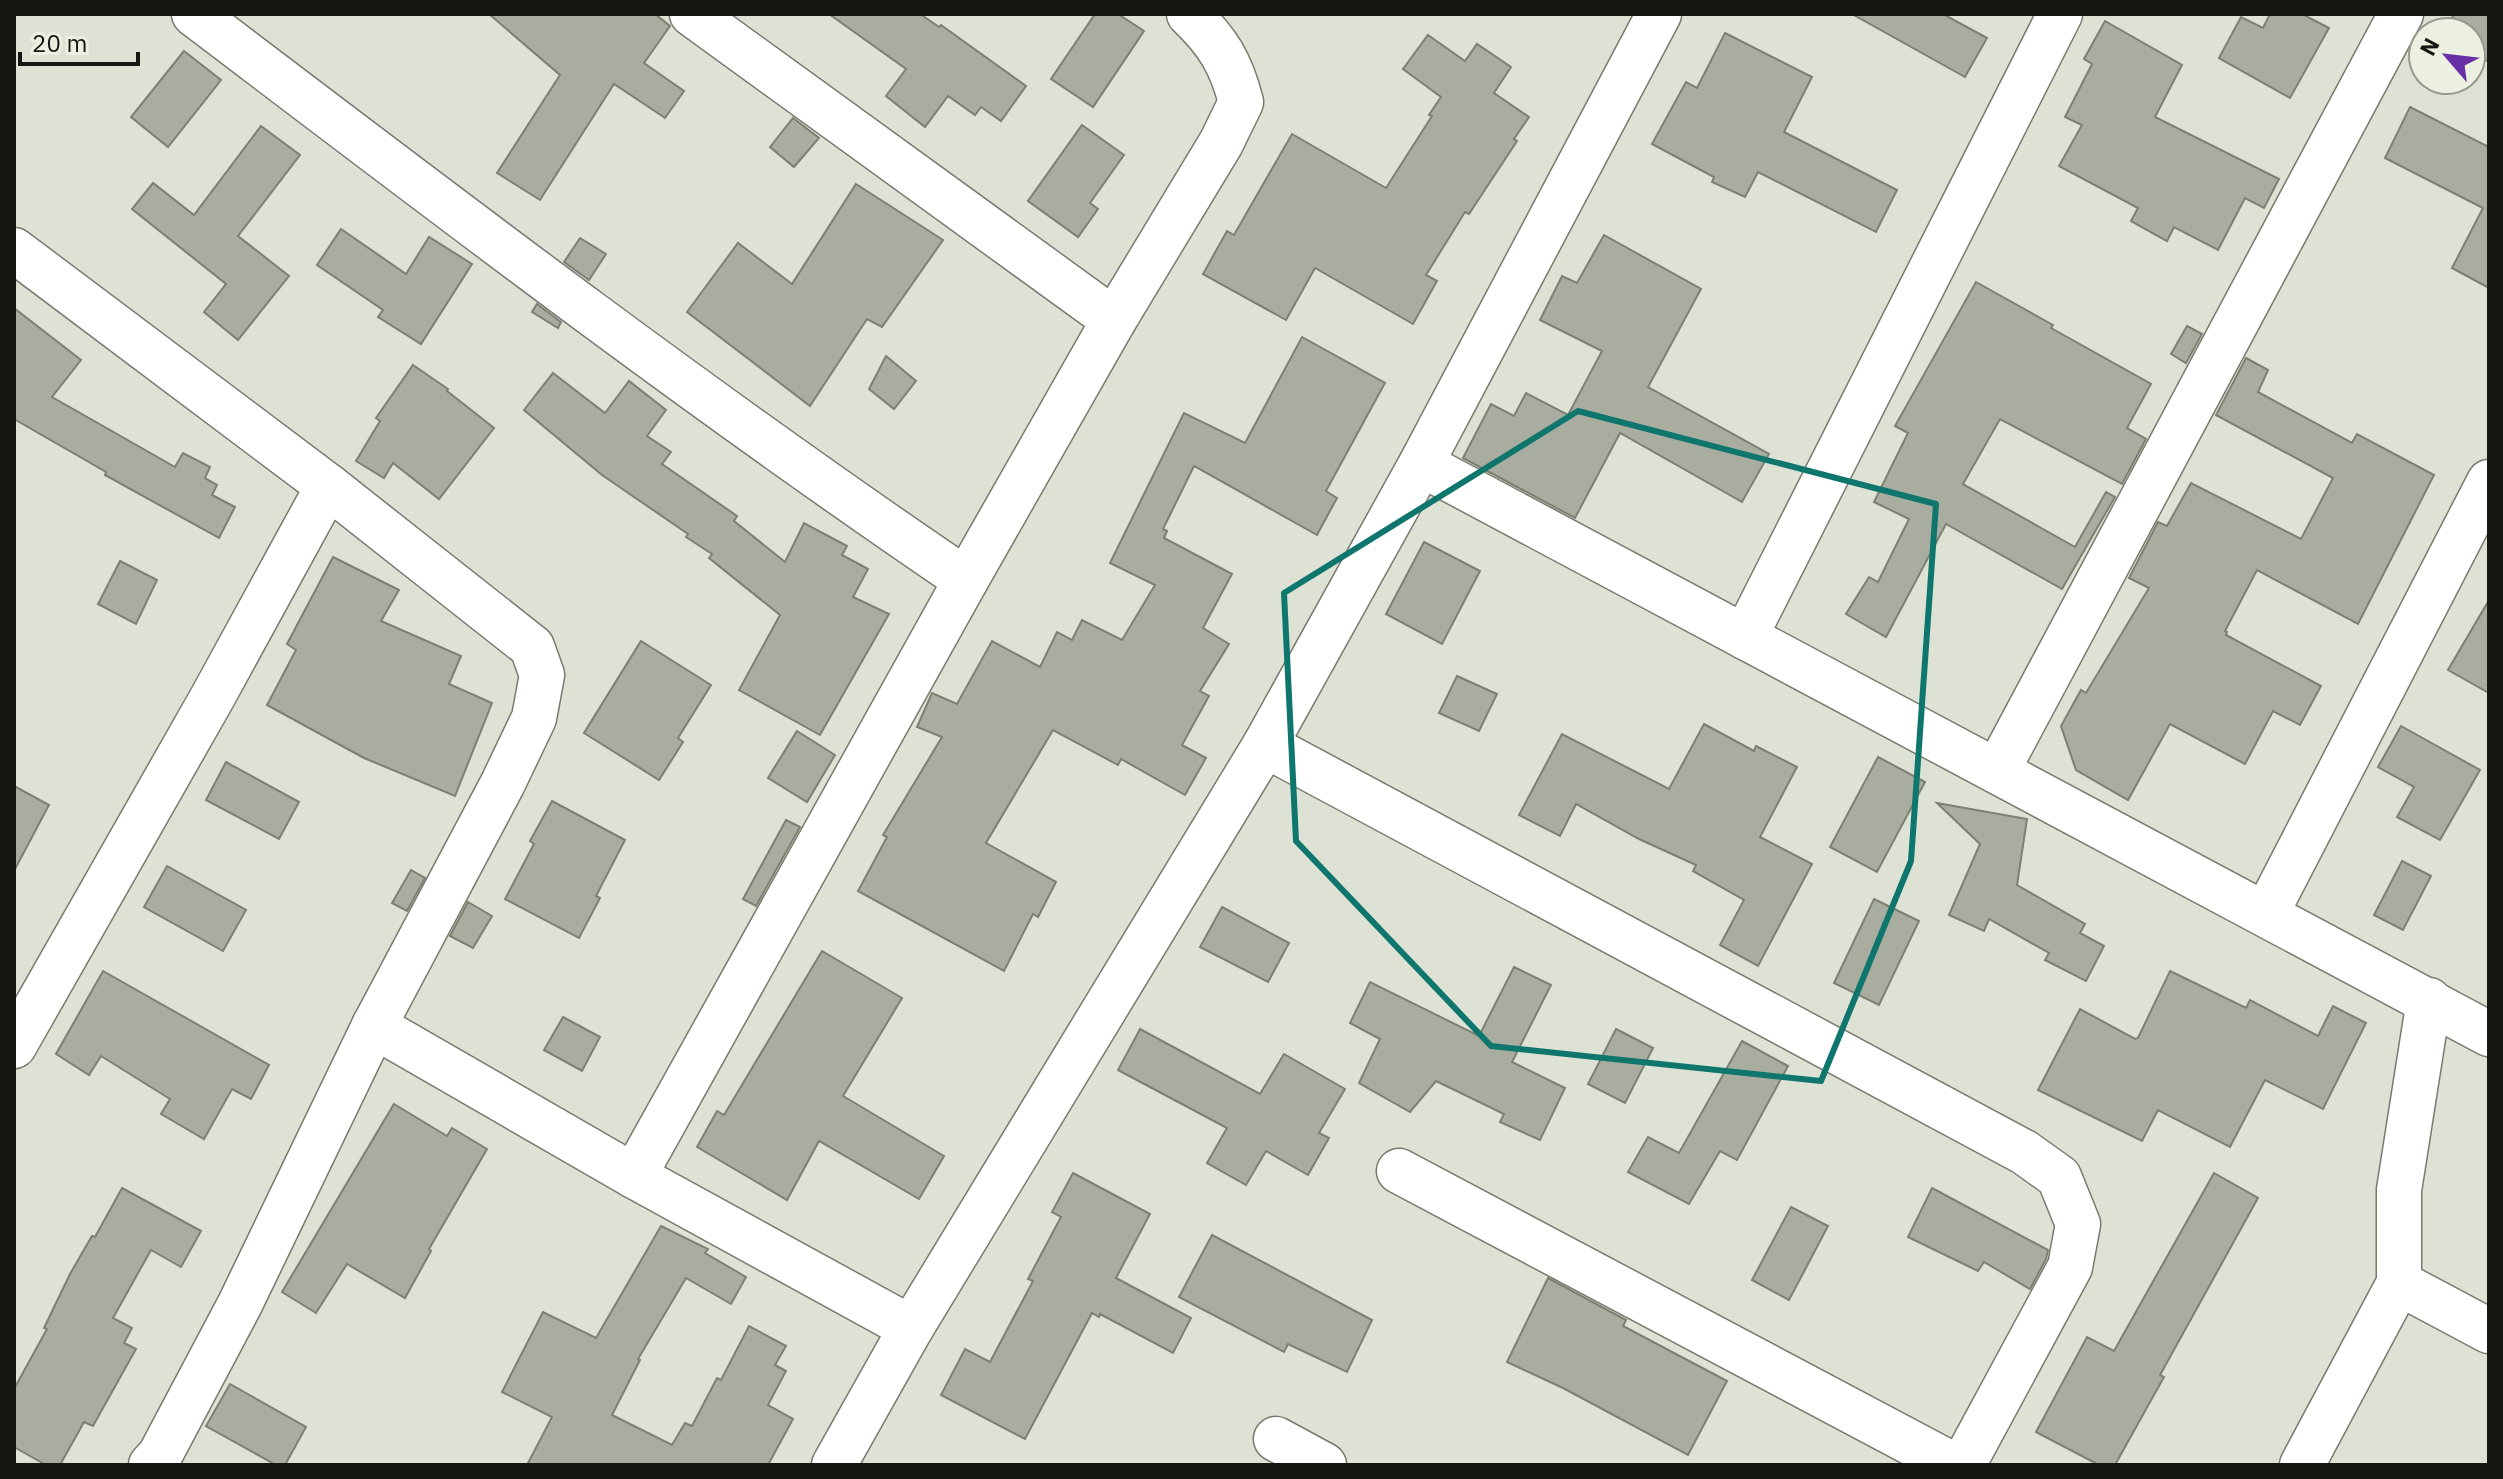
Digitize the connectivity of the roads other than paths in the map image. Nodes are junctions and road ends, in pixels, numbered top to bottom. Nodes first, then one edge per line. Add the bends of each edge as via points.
1 (194, 14) edge
2 (692, 14) edge
3 (1189, 14) edge
4 (1659, 14) edge
5 (2060, 14) edge
6 (2401, 14) edge
7 (14, 250) edge
8 (1114, 320) junction
9 (1421, 464) junction
10 (2489, 482) edge
11 (328, 486) junction
12 (966, 580) junction
13 (1745, 637) junction
14 (1265, 745) junction
15 (1997, 771) junction
16 (2266, 914) junction
17 (2429, 1000) junction
18 (374, 1026) junction
19 (2489, 1034) edge
20 (14, 1046) edge
21 (1399, 1171) dead end
22 (634, 1176) junction
23 (2399, 1283) junction
24 (911, 1328) junction
25 (2489, 1331) edge
26 (1276, 1439) dead end
27 (151, 1465) edge
28 (834, 1465) edge
29 (1324, 1465) edge
30 (1953, 1465) edge
31 (1963, 1465) edge
32 (2302, 1465) edge

1 - 12 street via 860,509
2 - 8 street
3 - 8 street via 1214,39 1234,73 1241,102
4 - 9 street
5 - 13 street
6 - 15 street
7 - 11 street
8 - 12 street
9 - 13 street
9 - 14 street
10 - 16 street
11 - 18 street via 532,647 542,675 534,718 503,783
11 - 20 street
12 - 22 street
13 - 15 street
14 - 24 street
14 - 31 street via 2024,1152 2059,1177 2078,1224 2070,1267
15 - 16 street
16 - 17 street
17 - 19 street
17 - 23 street via 2399,1190
18 - 22 street
18 - 27 street via 240,1304
21 - 30 street
22 - 24 street
23 - 25 street
23 - 32 street
24 - 28 street
26 - 29 street

